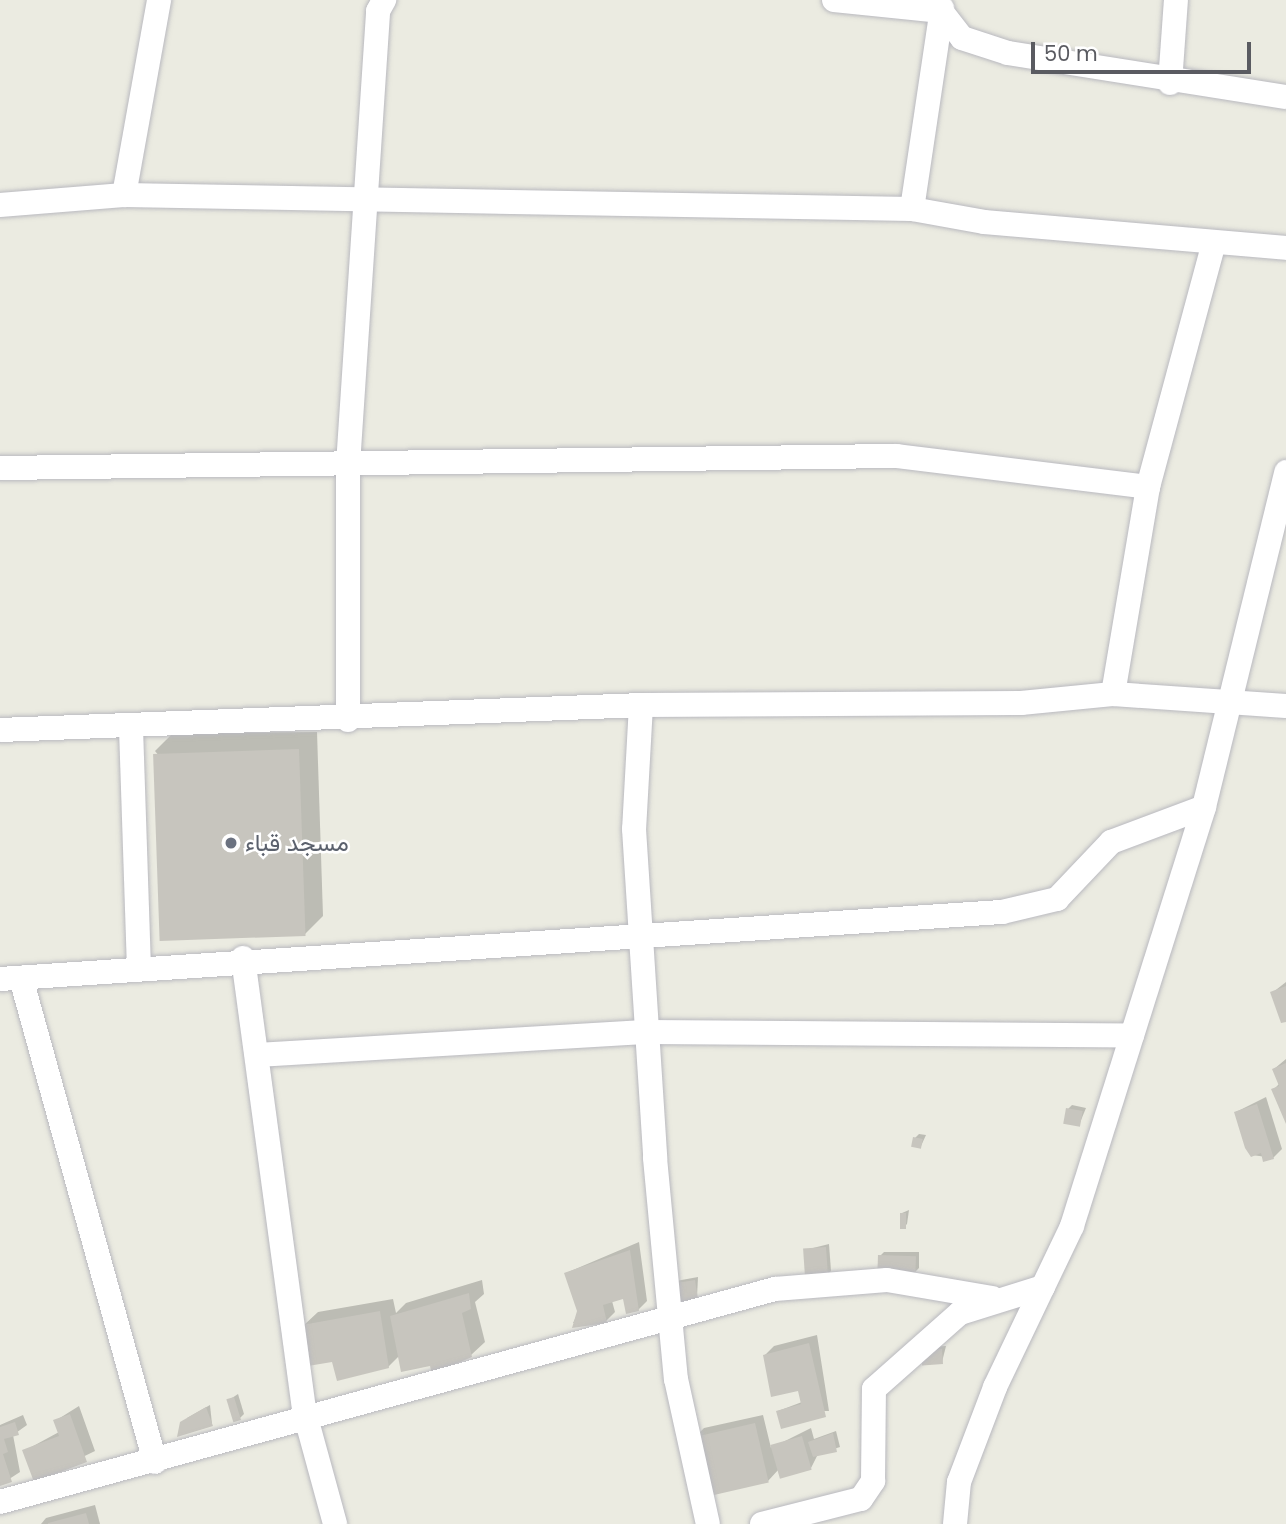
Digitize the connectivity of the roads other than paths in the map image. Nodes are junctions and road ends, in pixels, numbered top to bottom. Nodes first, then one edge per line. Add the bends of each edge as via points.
1 (159, 0) edge
2 (384, 0) edge
3 (834, 0) edge
4 (1176, 0) edge
5 (942, 5) edge
6 (1170, 83) junction
7 (1286, 97) edge
8 (124, 195) junction
9 (364, 199) junction
10 (0, 205) edge
11 (912, 209) junction
12 (1214, 243) junction
13 (1286, 248) edge
14 (348, 465) junction
15 (0, 468) edge
16 (1286, 472) edge
17 (1148, 487) junction
18 (1113, 694) junction
19 (1230, 698) junction
20 (641, 705) junction
21 (1286, 706) edge
22 (348, 720) junction
23 (131, 728) junction
24 (0, 730) edge
25 (1204, 807) junction
26 (638, 935) junction
27 (243, 958) junction
28 (139, 967) junction
29 (11, 978) edge
30 (648, 1032) junction
31 (1132, 1035) junction
32 (257, 1055) junction
33 (1043, 1287) junction
34 (992, 1298) junction
35 (669, 1314) junction
36 (304, 1414) junction
37 (155, 1462) junction
38 (0, 1502) edge
39 (335, 1524) edge
40 (708, 1524) edge
41 (762, 1524) edge
42 (955, 1524) edge

1 - 8 street
2 - 9 street
3 - 5 street
4 - 6 street
5 - 6 street via 962,38 1007,53
5 - 11 street
6 - 7 street
8 - 9 street
8 - 10 street
9 - 11 street
9 - 14 street
11 - 12 street
12 - 13 street
12 - 17 street
14 - 15 street
14 - 17 street via 897,456
14 - 22 street
16 - 19 street
17 - 18 street
18 - 19 street
18 - 20 street via 1021,703
19 - 21 street
19 - 25 street
20 - 22 street
20 - 26 street via 634,829
22 - 23 street
23 - 24 street
23 - 28 street
25 - 26 street via 1111,842 1057,899 1013,909
25 - 31 street
26 - 27 street
26 - 30 street
27 - 28 street
27 - 32 street
28 - 29 street
29 - 37 street
30 - 31 street
30 - 32 street
30 - 35 street
31 - 33 street via 1072,1226
32 - 36 street
33 - 34 street
33 - 42 street via 968,1458
34 - 35 street via 887,1280 830,1281
34 - 41 street via 925,1338 874,1389 873,1481 861,1499
35 - 36 street
35 - 40 street via 676,1379
36 - 37 street
36 - 39 street
37 - 38 street

